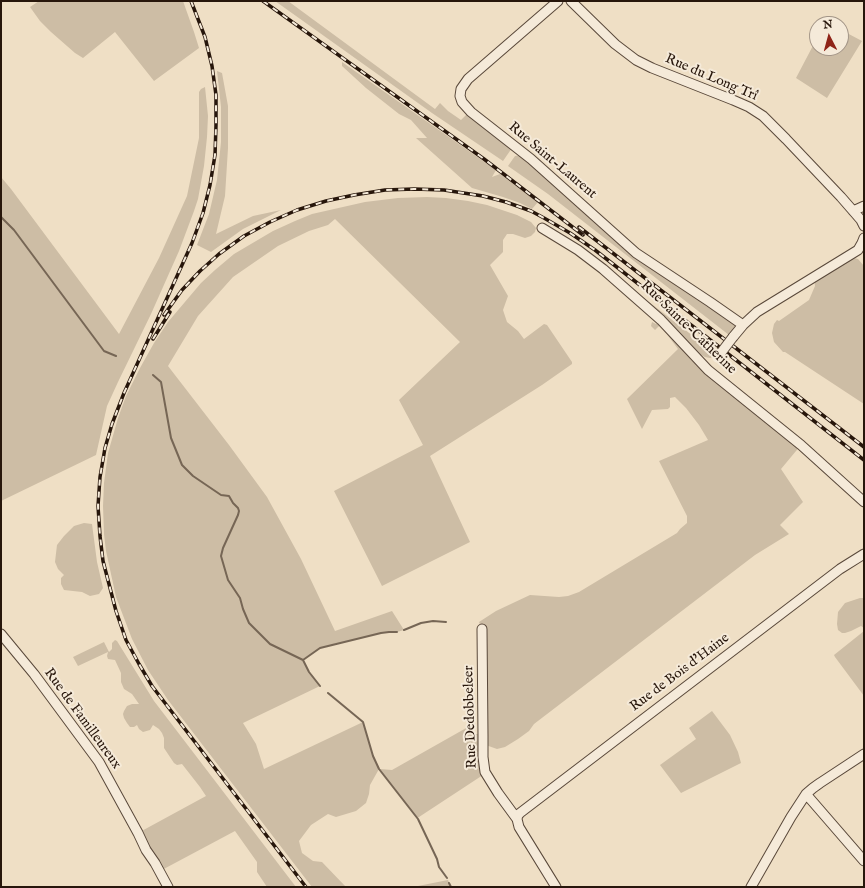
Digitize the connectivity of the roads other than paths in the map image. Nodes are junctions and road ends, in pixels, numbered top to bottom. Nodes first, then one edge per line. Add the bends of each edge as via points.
1 (558, 1) edge
2 (571, 1) edge
3 (864, 206) edge
4 (853, 211) junction
5 (864, 226) edge
6 (542, 228) dead end
7 (864, 238) edge
8 (743, 325) junction
9 (708, 370) junction
10 (864, 502) edge
11 (864, 554) edge
12 (482, 629) dead end
13 (1, 634) edge
14 (864, 754) edge
15 (806, 794) junction
16 (517, 821) junction
17 (864, 861) edge
18 (168, 887) edge
19 (556, 887) edge
20 (751, 887) edge

1 - 8 street, Rue Saint-Laurent via 468,80 461,89 462,102 531,159 636,253
2 - 4 street, Rue du Long Trî via 620,48 643,64 733,100 762,116
3 - 4 street
4 - 5 street, Rue du Long Trî
6 - 9 street, Rue Sainte-Catherine via 603,269 661,320
7 - 8 street via 858,250 757,312
8 - 9 street, bridge
9 - 10 street, Rue Sainte-Catherine via 801,445
11 - 16 street, Rue de Bois d'Haine via 840,569 526,808 518,815
12 - 16 street, Rue Dedobbeleer via 485,772
13 - 18 street, Rue de Familleureux via 99,762
14 - 15 street
15 - 17 street
15 - 20 street
16 - 19 street, Rue Dedobbeleer

